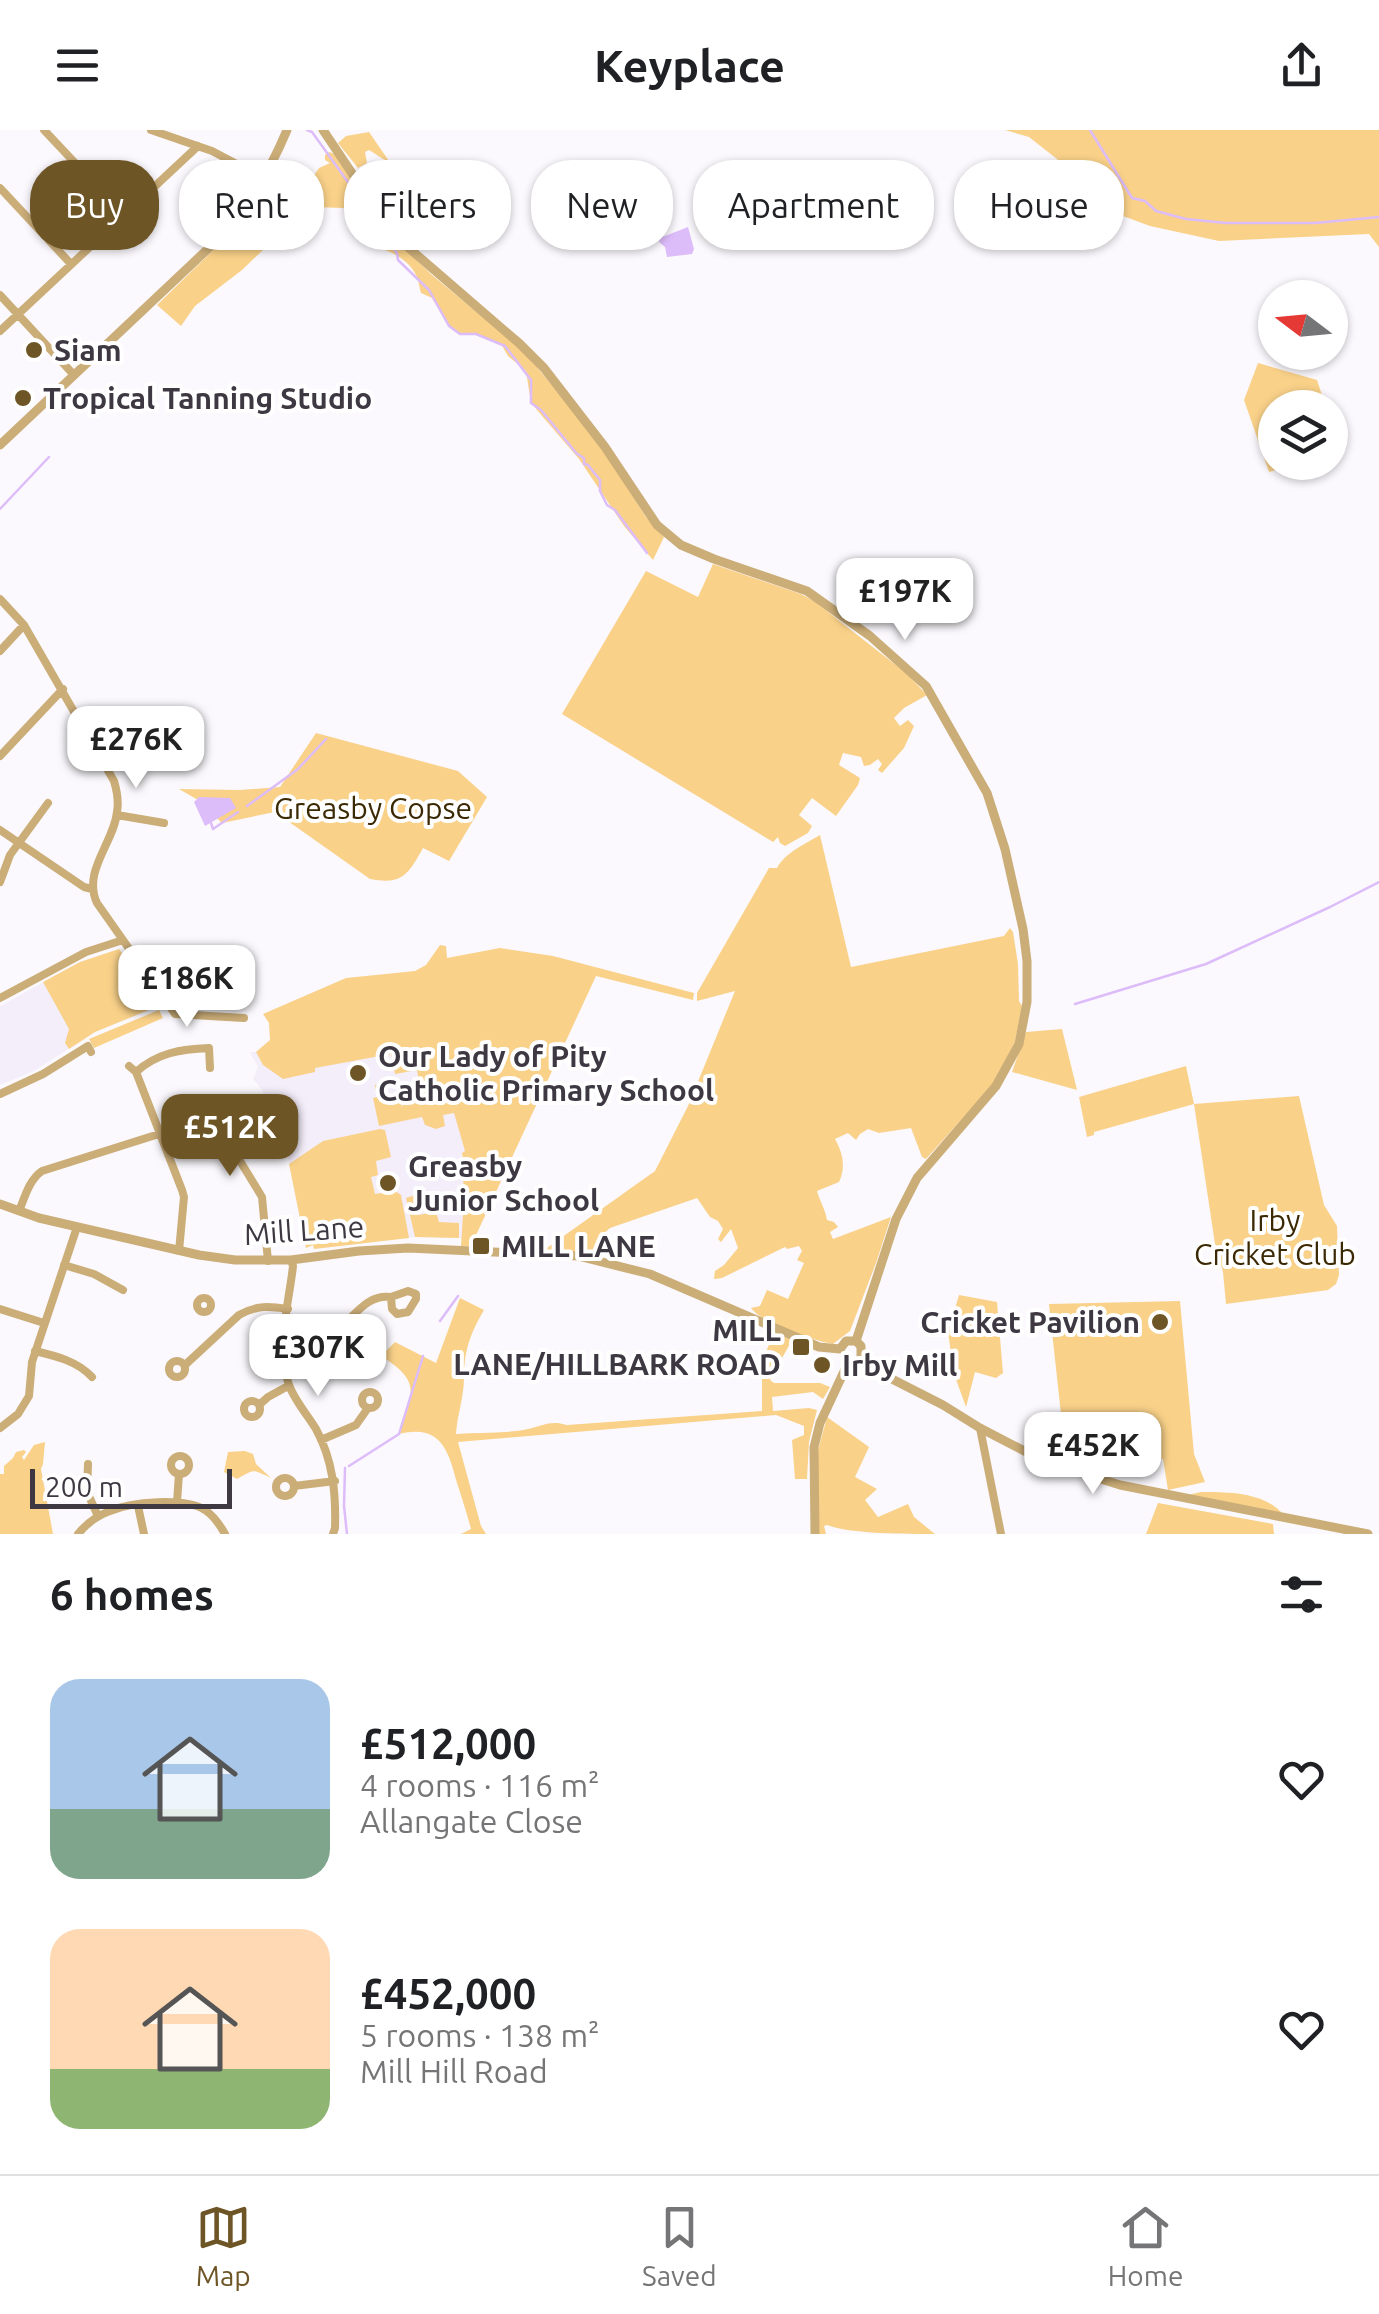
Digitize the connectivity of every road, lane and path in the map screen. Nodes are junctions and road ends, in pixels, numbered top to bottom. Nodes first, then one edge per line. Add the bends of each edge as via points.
1 (44, 130) edge
2 (150, 130) edge
3 (287, 130) edge
4 (323, 130) edge
5 (198, 146) junction
6 (72, 160) edge
7 (232, 160) edge
8 (274, 160) edge
9 (159, 182) edge
10 (0, 188) edge
11 (86, 250) edge
12 (208, 250) edge
13 (71, 264) junction
14 (0, 295) edge
15 (18, 314) junction
16 (0, 331) edge
17 (74, 375) junction
18 (0, 445) edge
19 (0, 599) edge
20 (24, 625) junction
21 (0, 651) edge
22 (62, 690) junction
23 (0, 756) edge
24 (48, 804) dead end
25 (117, 816) junction
26 (164, 823) dead end
27 (0, 830) edge
28 (18, 842) junction
29 (0, 882) edge
30 (92, 889) junction
31 (123, 940) junction
32 (0, 998) edge
33 (244, 1018) dead end
34 (90, 1052) dead end
35 (210, 1068) dead end
36 (0, 1094) edge
37 (238, 1106) dead end
38 (219, 1108) dead end
39 (233, 1115) junction
40 (159, 1134) junction
41 (0, 1204) edge
42 (19, 1211) junction
43 (76, 1227) junction
44 (179, 1250) junction
45 (291, 1260) junction
46 (268, 1261) junction
47 (64, 1265) junction
48 (123, 1290) dead end
49 (392, 1297) dead end
50 (212, 1308) dead end
51 (0, 1309) edge
52 (288, 1309) junction
53 (230, 1322) junction
54 (44, 1324) junction
55 (284, 1338) junction
56 (856, 1341) junction
57 (840, 1350) junction
58 (36, 1351) junction
59 (862, 1357) junction
60 (848, 1363) junction
61 (185, 1365) dead end
62 (92, 1378) dead end
63 (288, 1386) junction
64 (260, 1405) dead end
65 (368, 1408) dead end
66 (0, 1428) edge
67 (980, 1428) junction
68 (321, 1440) junction
69 (88, 1464) dead end
70 (180, 1474) dead end
71 (334, 1481) junction
72 (294, 1486) dead end
73 (177, 1502) junction
74 (138, 1506) junction
75 (98, 1516) junction
76 (78, 1534) edge
77 (144, 1534) edge
78 (226, 1534) edge
79 (333, 1534) edge
80 (815, 1534) edge
81 (1002, 1534) edge
82 (1368, 1534) edge

1 - 6 street
2 - 5 street
3 - 8 street
4 - 56 street via 402,243 544,368 663,531 714,559 807,590 870,636 926,686 986,793 1023,929 1027,1002 1019,1044 996,1086 918,1178 896,1218
5 - 7 street
5 - 9 street
10 - 13 street
11 - 13 street
12 - 17 street
13 - 15 street
14 - 15 street
15 - 16 street
15 - 17 street
17 - 18 street
19 - 20 street
20 - 21 street
20 - 22 street
22 - 23 street
22 - 25 street via 114,781
24 - 28 street
25 - 26 street
25 - 30 street
27 - 28 street
28 - 29 street
28 - 30 street
30 - 31 street
31 - 32 street
31 - 33 street via 175,1014
34 - 36 street via 88,1046
35 - 40 street via 209,1048 184,1048 133,1069
37 - 39 street
38 - 39 street
39 - 46 street via 237,1156 262,1196
40 - 42 street via 42,1170
40 - 44 street via 184,1197
41 - 42 street, Mill Lane
42 - 43 street, Mill Lane
43 - 44 street, Mill Lane
43 - 47 street
44 - 46 street, Mill Lane
45 - 46 street, Mill Lane
45 - 52 street
45 - 57 street, Mill Lane via 408,1248 578,1256 650,1274 796,1338
47 - 48 street
47 - 54 street
49 - 55 street via 368,1301 322,1338
50 - 53 street
51 - 54 street
52 - 53 street via 260,1306
52 - 55 street
53 - 61 street
54 - 58 street
55 - 63 street
56 - 57 street
56 - 59 street
57 - 60 street
58 - 62 street
58 - 66 street via 29,1396
59 - 60 street
59 - 67 street
60 - 80 street via 814,1447
63 - 64 street
63 - 68 street
65 - 68 street via 356,1425
67 - 81 street
67 - 82 street via 1032,1455 1120,1485
68 - 71 street
69 - 75 street via 88,1492
70 - 73 street
71 - 72 street
71 - 79 street
73 - 74 street
73 - 78 street via 206,1510
74 - 75 street
74 - 77 street
75 - 76 street

